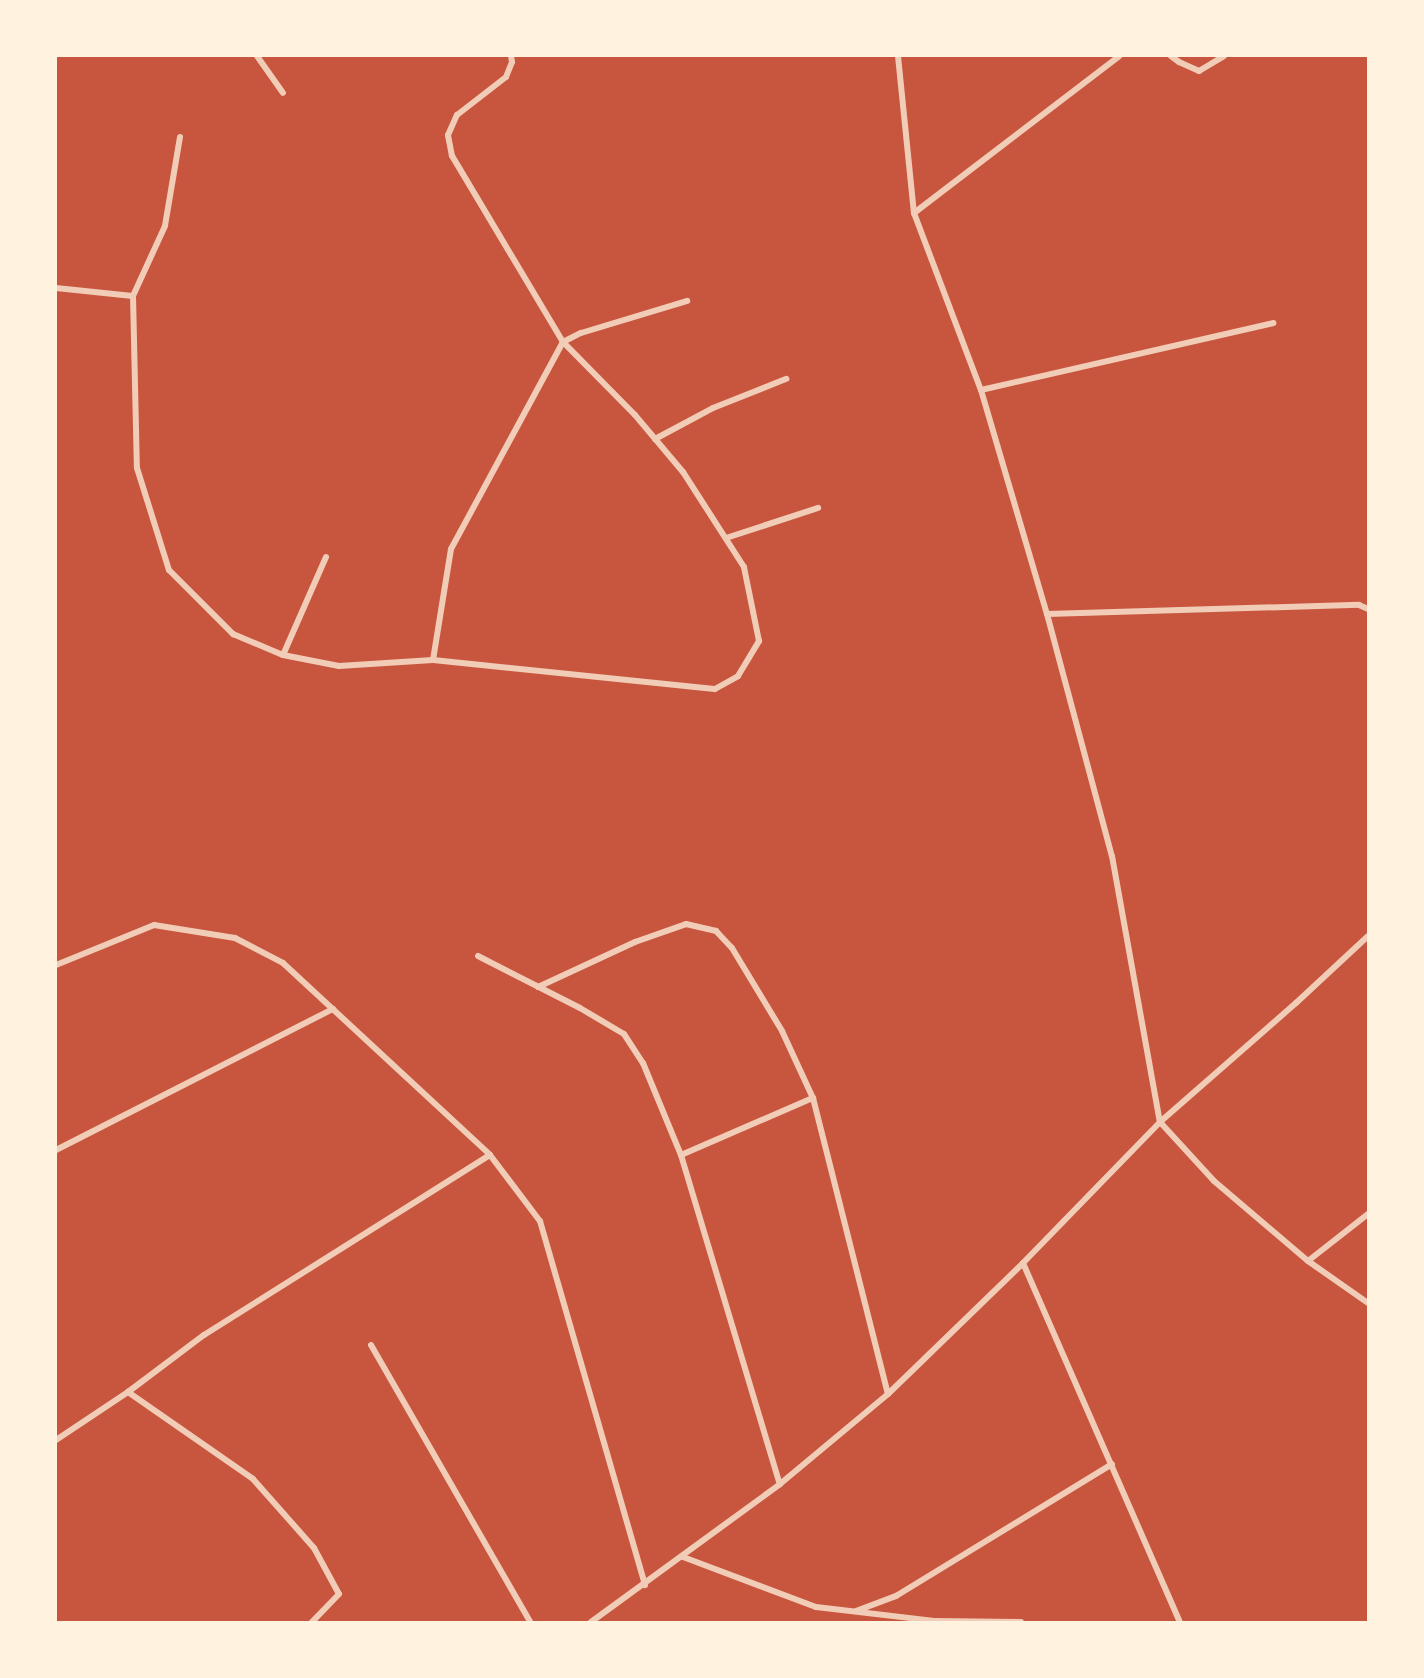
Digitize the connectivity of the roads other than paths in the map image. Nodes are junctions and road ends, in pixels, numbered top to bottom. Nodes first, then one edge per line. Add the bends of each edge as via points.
1 (257, 56) edge
2 (510, 56) edge
3 (898, 56) edge
4 (1119, 56) edge
5 (1171, 56) edge
6 (1224, 56) edge
7 (283, 93) dead end
8 (180, 137) dead end
9 (914, 213) junction
10 (56, 288) edge
11 (133, 296) junction
12 (687, 301) dead end
13 (1273, 323) dead end
14 (563, 342) junction
15 (786, 379) dead end
16 (981, 390) junction
17 (655, 439) junction
18 (818, 508) dead end
19 (726, 538) junction
20 (326, 557) dead end
21 (1368, 609) edge
22 (1047, 614) junction
23 (283, 655) junction
24 (433, 660) junction
25 (1368, 936) edge
26 (478, 956) dead end
27 (56, 965) edge
28 (538, 987) junction
29 (333, 1009) junction
30 (813, 1098) junction
31 (1160, 1122) junction
32 (56, 1150) edge
33 (490, 1155) junction
34 (681, 1155) junction
35 (1368, 1214) edge
36 (1308, 1261) junction
37 (1023, 1263) junction
38 (1368, 1303) edge
39 (371, 1345) dead end
40 (128, 1392) junction
41 (888, 1394) junction
42 (56, 1440) edge
43 (1112, 1464) junction
44 (780, 1484) junction
45 (683, 1557) junction
46 (645, 1585) junction
47 (853, 1613) junction
48 (312, 1623) edge
49 (530, 1623) edge
50 (591, 1623) edge
51 (1021, 1623) edge
52 (1180, 1623) edge

1 - 7 street
2 - 14 street via 512,62 506,77 457,115 448,135 452,156
3 - 9 street
4 - 9 street
5 - 6 street via 1199,71
8 - 11 street via 165,226
9 - 16 street
10 - 11 street
11 - 23 street via 137,468 169,570 233,634
12 - 14 street
13 - 16 street
14 - 17 street
14 - 24 street via 451,549
15 - 17 street via 713,408
16 - 22 street
17 - 19 street via 683,472
18 - 19 street
19 - 24 street via 744,567 759,641 738,676 715,689
20 - 23 street
21 - 22 street via 1359,605
22 - 31 street via 1112,856
23 - 24 street via 339,666
25 - 31 street
26 - 28 street
27 - 29 street via 154,925 212,934 235,938 283,963
28 - 30 street via 635,942 686,924 716,931 732,948 782,1031
28 - 34 street via 624,1034 643,1063
29 - 32 street
29 - 33 street
30 - 34 street
30 - 41 street
31 - 36 street via 1214,1181
31 - 37 street
33 - 40 street via 204,1335
33 - 46 street via 540,1221
34 - 44 street
35 - 36 street
36 - 38 street
37 - 41 street
37 - 43 street
39 - 49 street
40 - 42 street
40 - 48 street via 253,1479 314,1548 339,1594
41 - 44 street
43 - 47 street via 896,1596
43 - 52 street
44 - 45 street
45 - 46 street
45 - 47 street via 816,1607
46 - 50 street
47 - 51 street via 936,1621

